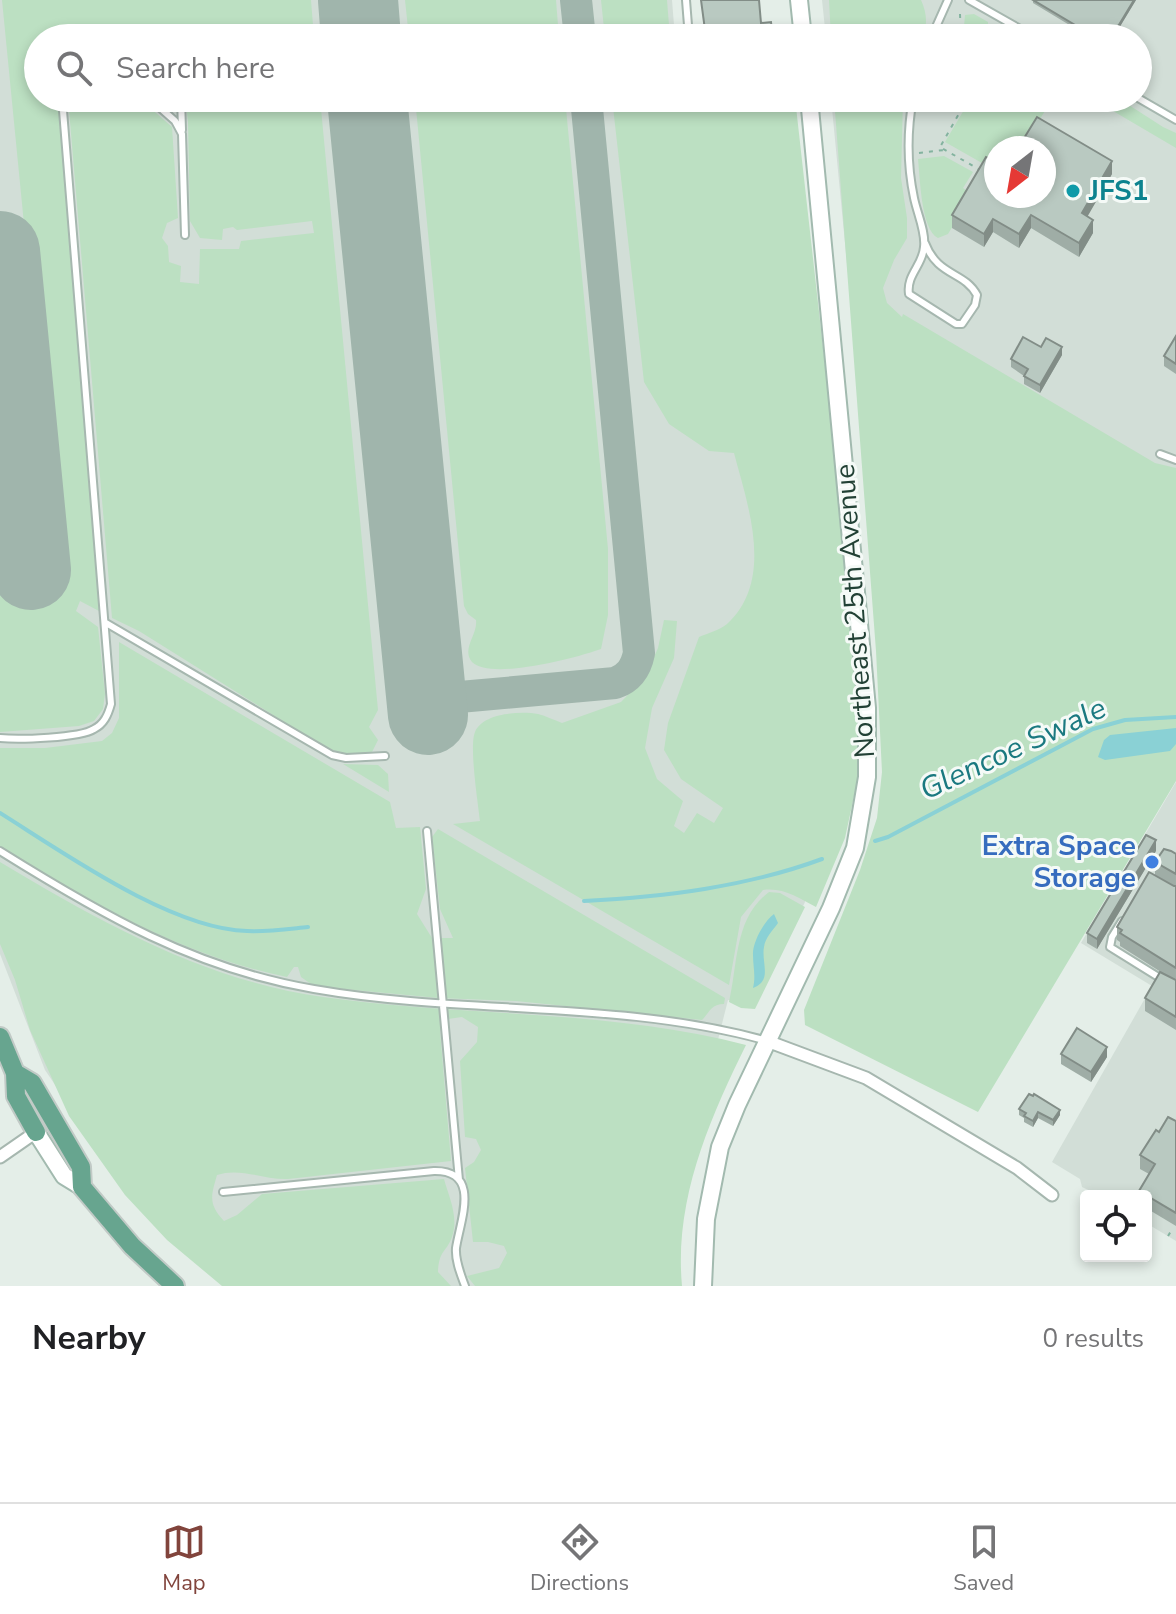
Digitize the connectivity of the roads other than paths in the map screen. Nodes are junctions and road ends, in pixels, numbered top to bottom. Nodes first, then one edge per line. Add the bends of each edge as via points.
1 (686, 0) edge
2 (799, 0) edge
3 (948, 0) edge
4 (969, 0) edge
5 (688, 24) edge
6 (802, 24) edge
7 (937, 24) edge
8 (1011, 24) edge
9 (1152, 106) edge
10 (63, 112) edge
11 (165, 112) edge
12 (181, 112) edge
13 (810, 112) edge
14 (912, 112) edge
15 (1176, 120) edge
16 (182, 134) junction
17 (185, 235) dead end
18 (925, 243) junction
19 (1160, 454) dead end
20 (1176, 460) edge
21 (106, 623) junction
22 (0, 738) edge
23 (385, 756) dead end
24 (427, 831) dead end
25 (0, 851) edge
26 (1126, 913) edge
27 (1176, 988) edge
28 (443, 1004) junction
29 (0, 1037) edge
30 (767, 1041) junction
31 (15, 1073) junction
32 (36, 1132) junction
33 (0, 1157) edge
34 (459, 1180) junction
35 (82, 1187) junction
36 (223, 1192) dead end
37 (1052, 1195) dead end
38 (175, 1286) edge
39 (465, 1286) edge
40 (703, 1286) edge

1 - 5 lane
2 - 6 main road
3 - 7 lane
4 - 8 lane
9 - 15 lane
10 - 21 lane
11 - 16 lane
12 - 16 lane
13 - 30 main road, Northeast 25th Avenue via 869,742 863,812 850,863
14 - 18 lane via 912,186
16 - 17 lane
18 - 18 lane via 909,294 962,324 977,295 938,265
19 - 20 lane
21 - 22 lane via 111,704 103,722 86,733
21 - 23 lane via 332,755
24 - 28 lane
25 - 28 lane via 133,930 220,966 313,989
26 - 27 lane via 1110,947
28 - 30 lane via 692,1023
28 - 34 lane
29 - 31 main road
30 - 37 street via 866,1078 1017,1168
30 - 40 main road, Northeast 25th Avenue via 715,1164
31 - 32 main road via 16,1096
31 - 35 main road via 32,1083 81,1167
32 - 33 street
32 - 35 main road via 64,1176
34 - 36 lane via 434,1171
34 - 39 lane via 464,1220 456,1251
35 - 38 main road

